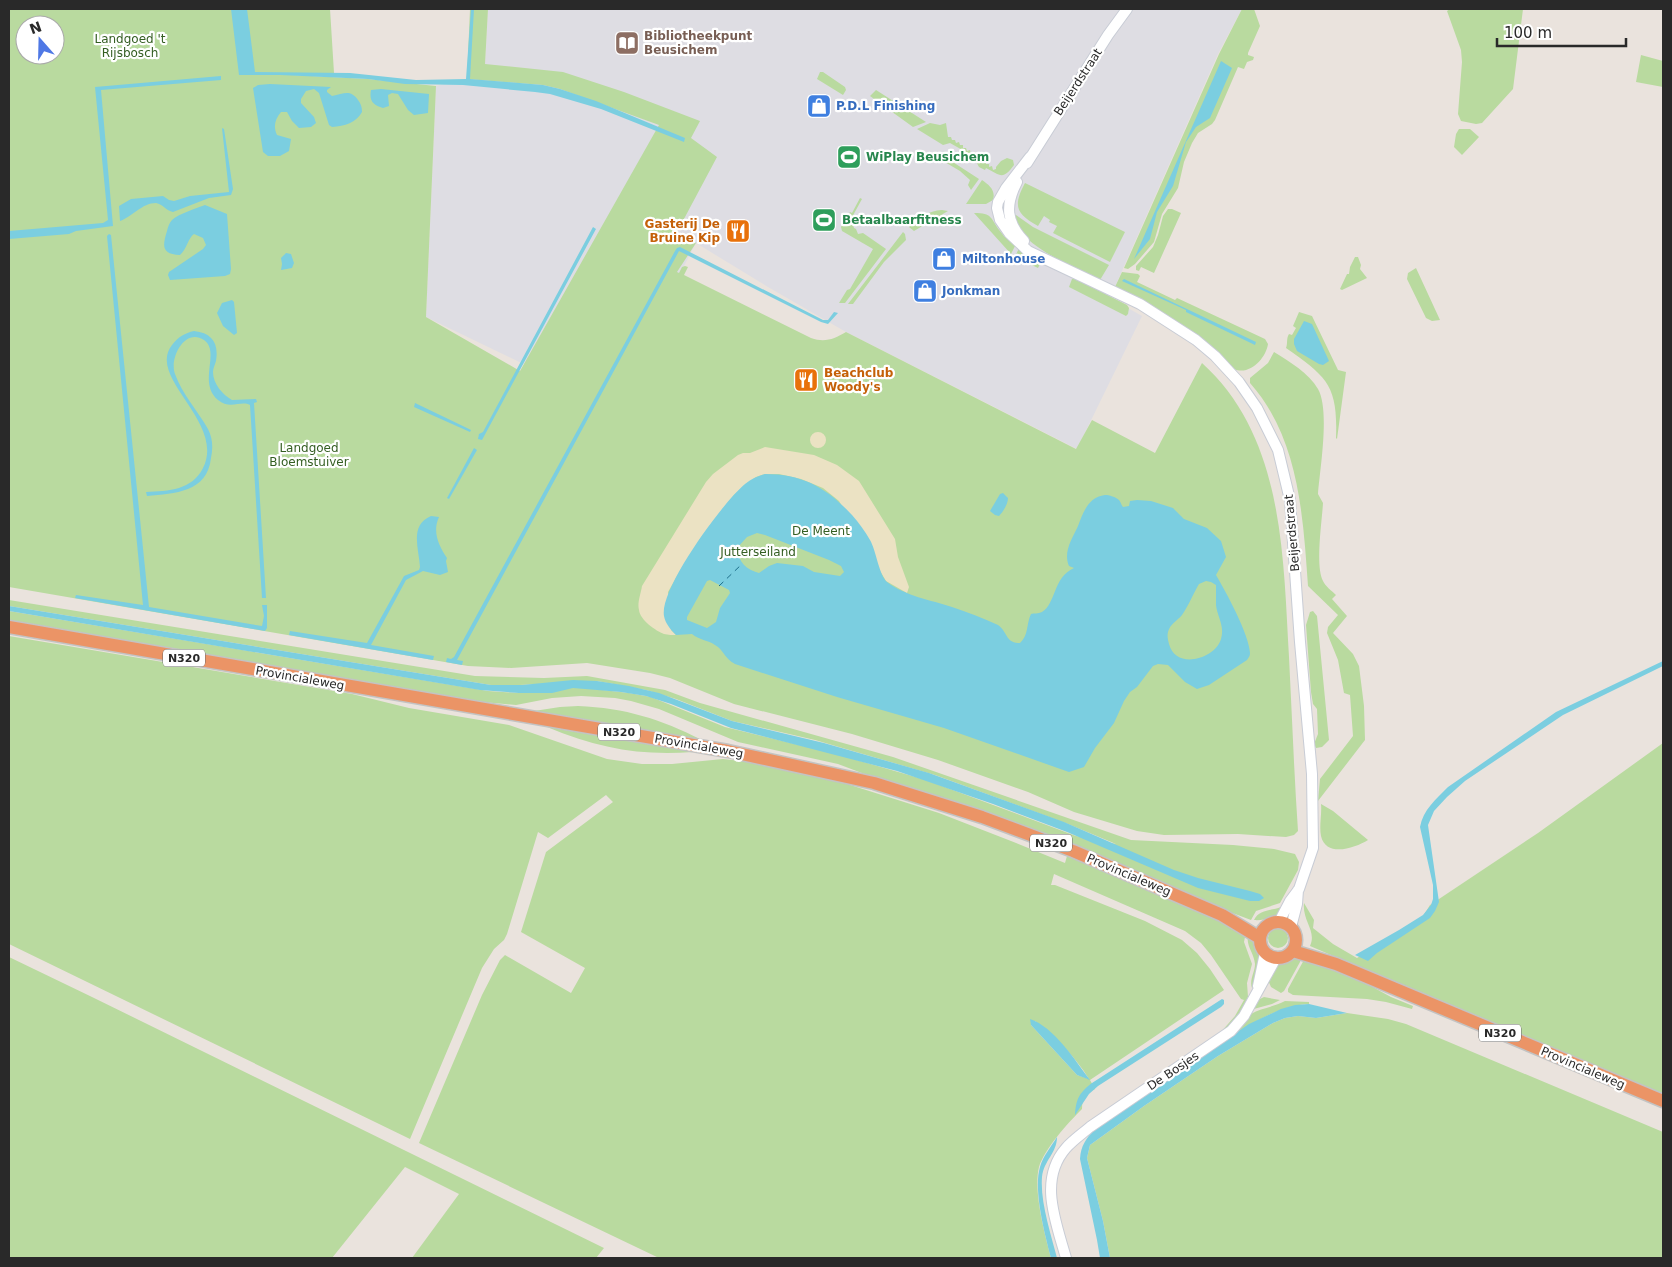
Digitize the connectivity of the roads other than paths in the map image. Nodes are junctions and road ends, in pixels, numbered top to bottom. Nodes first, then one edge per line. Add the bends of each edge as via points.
1 (1128, 9) edge
2 (9, 627) edge
3 (1285, 924) junction
4 (1262, 932) junction
5 (1295, 947) junction
6 (1271, 956) junction
7 (1663, 1101) edge
8 (1066, 1258) edge

1 - 3 street, Beijerdstraat via 1030,157 1012,190 1008,215 1024,242 1077,275 1140,304 1215,356 1257,408 1278,450 1290,500 1312,774 1313,848 1298,889 1297,904
2 - 4 highway, Provincialeweg / N320 via 728,751 825,772 982,817 1073,851
3 - 4 highway via 1269,924
3 - 5 highway via 1294,931
4 - 6 highway via 1262,949
5 - 6 highway via 1285,957
5 - 7 highway, Provincialeweg / N320
6 - 8 street, De Bosjes via 1244,1016 1231,1031 1106,1115 1076,1138 1058,1158 1050,1184

